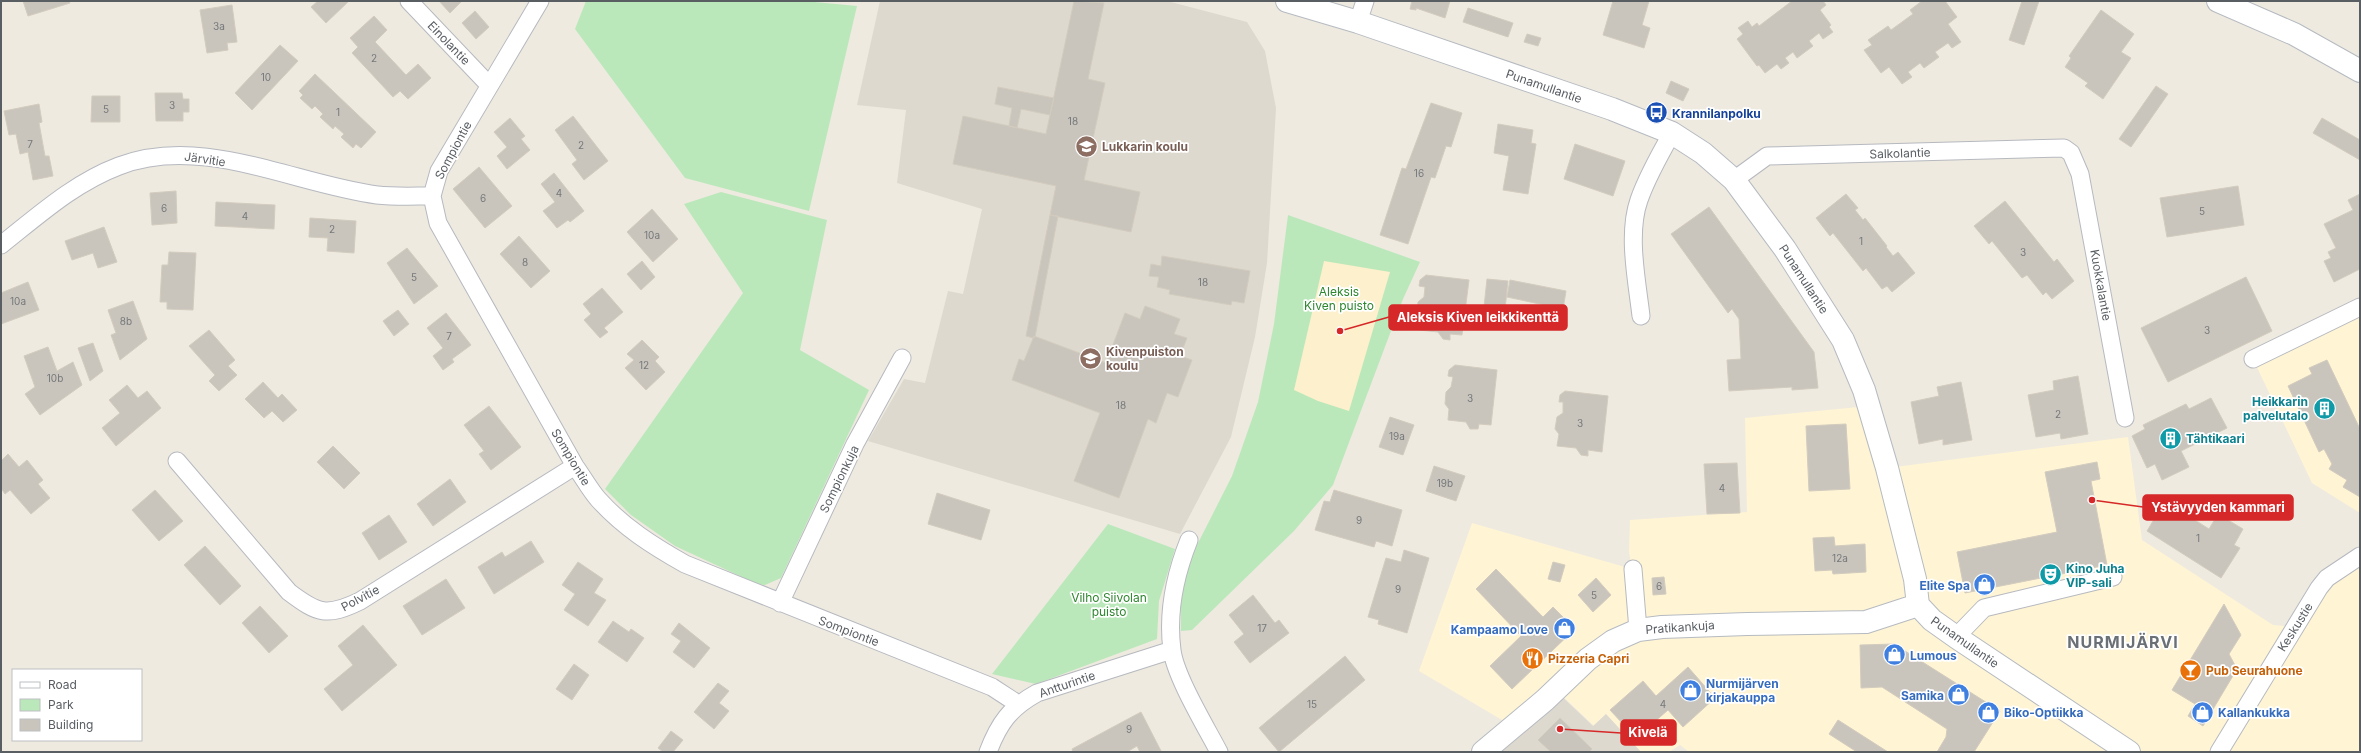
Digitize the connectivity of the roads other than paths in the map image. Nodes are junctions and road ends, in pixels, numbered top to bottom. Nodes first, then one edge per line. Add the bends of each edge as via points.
1 (409, 1) edge
2 (540, 1) edge
3 (1287, 1) edge
4 (1365, 1) edge
5 (2218, 1) edge
6 (2249, 1) edge
7 (1358, 22) junction
8 (2294, 34) junction
9 (2360, 71) edge
10 (489, 85) junction
11 (1672, 133) junction
12 (2071, 153) joint
13 (1734, 180) junction
14 (432, 196) junction
15 (1, 245) edge
16 (2360, 307) edge
17 (1641, 316) dead end
18 (902, 358) dead end
19 (2253, 358) dead end
20 (2125, 418) dead end
21 (176, 461) dead end
22 (575, 466) junction
23 (1189, 540) dead end
24 (2360, 556) edge
25 (1633, 569) dead end
26 (2114, 578) dead end
27 (780, 603) junction
28 (1918, 605) junction
29 (1638, 630) junction
30 (1956, 637) junction
31 (1172, 650) junction
32 (1018, 704) junction
33 (988, 752) edge
34 (1219, 752) edge
35 (1483, 752) edge
36 (2129, 752) edge
37 (2219, 752) edge

1 - 10 street, Einolantie
2 - 10 street, Sompiontie
3 - 7 street, Punamullantie
4 - 7 street
5 - 8 street
6 - 8 street
7 - 11 street, Punamullantie via 1612,109
8 - 9 street
10 - 14 street, Sompiontie via 439,171
11 - 13 street, Punamullantie
11 - 17 street via 1638,200 1634,261
12 - 13 street, Salkolantie via 2064,148 1767,156
12 - 20 street, Kuokkalantie via 2080,174
13 - 28 street, Punamullantie via 1785,249 1843,340 1864,390 1887,468 1913,572
14 - 15 street, Järvitie via 378,195 204,156 168,155 120,165 90,179 62,196
14 - 22 street, Sompiontie via 438,224
16 - 19 street
18 - 27 street, Sompionkuja via 855,444
21 - 22 street, Polvitie via 289,592 320,611 340,611 360,601
22 - 27 street, Sompiontie via 597,498 615,517 655,547 685,564
23 - 31 street via 1172,592
24 - 37 street, Keskustie via 2327,578 2319,588
25 - 29 street
26 - 30 street via 1984,608
27 - 32 street, Sompiontie via 992,687
28 - 29 street, Pratikankuja via 1866,622 1747,624
28 - 30 street, Punamullantie via 1932,620
29 - 35 street, Pratikankuja via 1613,641 1588,659 1545,700
30 - 36 street, Punamullantie
31 - 32 street, Antturintie via 1037,693
31 - 34 street via 1183,681
32 - 33 street, Antturintie via 996,731

